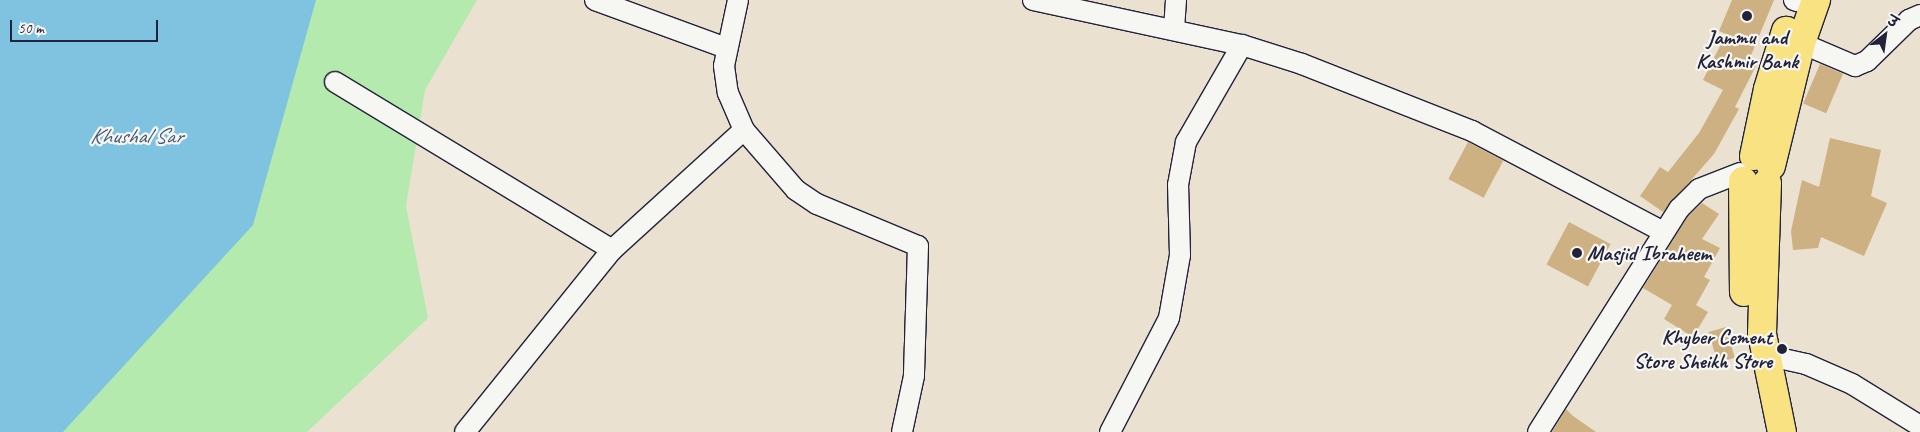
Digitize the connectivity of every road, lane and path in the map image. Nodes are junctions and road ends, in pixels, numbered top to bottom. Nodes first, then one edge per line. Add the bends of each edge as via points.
1 (594, 0) edge
2 (738, 0) edge
3 (1033, 0) edge
4 (1176, 0) edge
5 (1801, 0) edge
6 (1920, 15) edge
7 (1174, 29) junction
8 (1801, 43) junction
9 (1242, 44) junction
10 (726, 48) junction
11 (335, 82) dead end
12 (744, 130) junction
13 (1755, 172) junction
14 (1662, 231) junction
15 (612, 250) junction
16 (1763, 344) junction
17 (1920, 426) edge
18 (465, 432) edge
19 (902, 432) edge
20 (1110, 432) edge
21 (1538, 432) edge
22 (1782, 432) edge

1 - 10 street
2 - 10 street
3 - 7 street
4 - 7 street
5 - 8 highway
5 - 13 highway via 1768,89
6 - 8 street via 1910,20 1867,61 1855,66
7 - 9 street
8 - 13 highway
9 - 14 street via 1436,115 1514,152
9 - 20 street via 1186,142 1178,185 1180,255 1169,318
10 - 12 street via 728,93
11 - 15 street
12 - 15 street
12 - 19 street via 796,190 817,204 918,246 914,376
13 - 14 street via 1699,189
13 - 16 highway
14 - 21 street
15 - 18 street
16 - 17 street via 1852,384
16 - 22 highway

